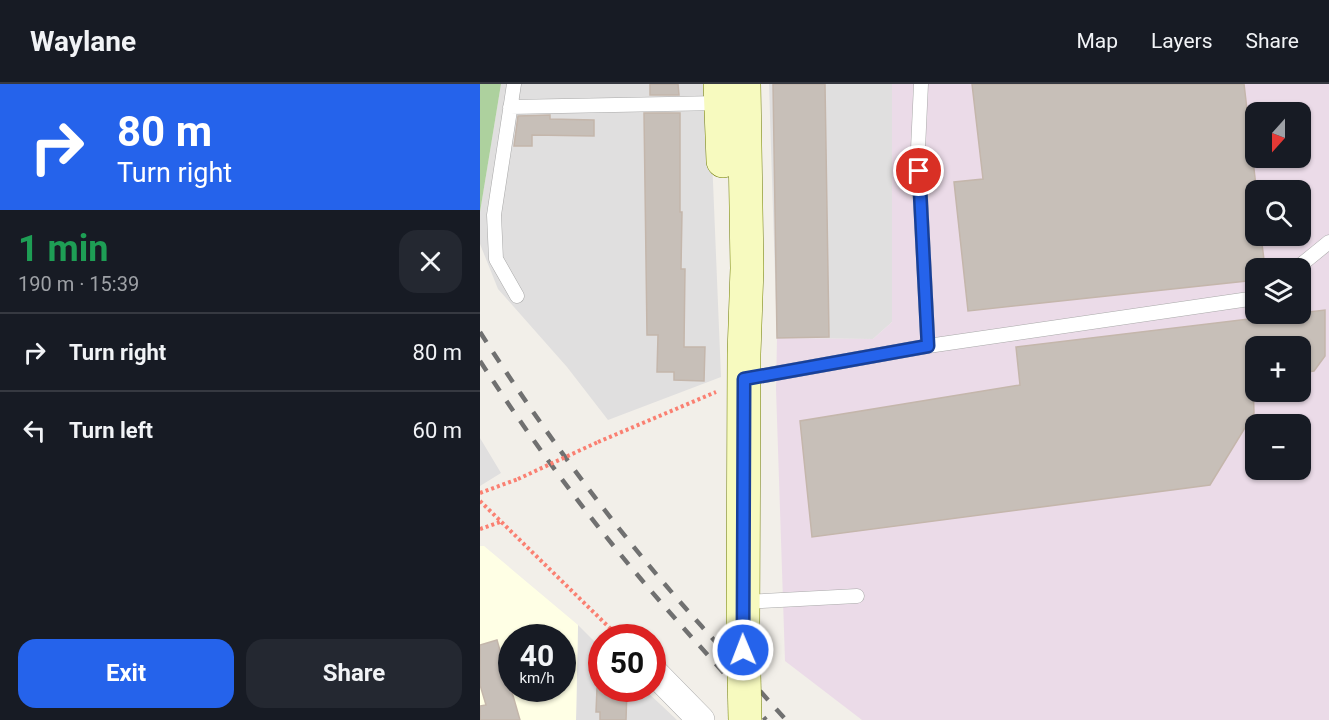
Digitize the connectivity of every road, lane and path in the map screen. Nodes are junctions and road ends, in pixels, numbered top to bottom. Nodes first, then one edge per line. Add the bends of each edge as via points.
1 (514, 84) edge
2 (921, 84) edge
3 (728, 90) edge
4 (510, 107) junction
5 (1329, 242) edge
6 (1310, 258) edge
7 (516, 296) dead end
8 (1245, 300) edge
9 (928, 346) junction
10 (744, 367) junction
11 (480, 493) edge
12 (480, 501) edge
13 (500, 522) junction
14 (480, 529) edge
15 (857, 596) dead end
16 (743, 614) junction
17 (606, 624) edge
18 (666, 684) edge
19 (701, 720) edge
20 (745, 720) edge

1 - 4 lane
2 - 9 lane via 918,149
3 - 4 lane
3 - 10 main road via 729,271
4 - 7 lane via 495,215 496,259
5 - 6 lane
8 - 9 lane
9 - 10 lane
10 - 11 path, bridge via 598,442
10 - 16 main road
12 - 13 path
13 - 14 path
13 - 17 path
15 - 16 lane
16 - 20 main road, bridge
18 - 19 street

